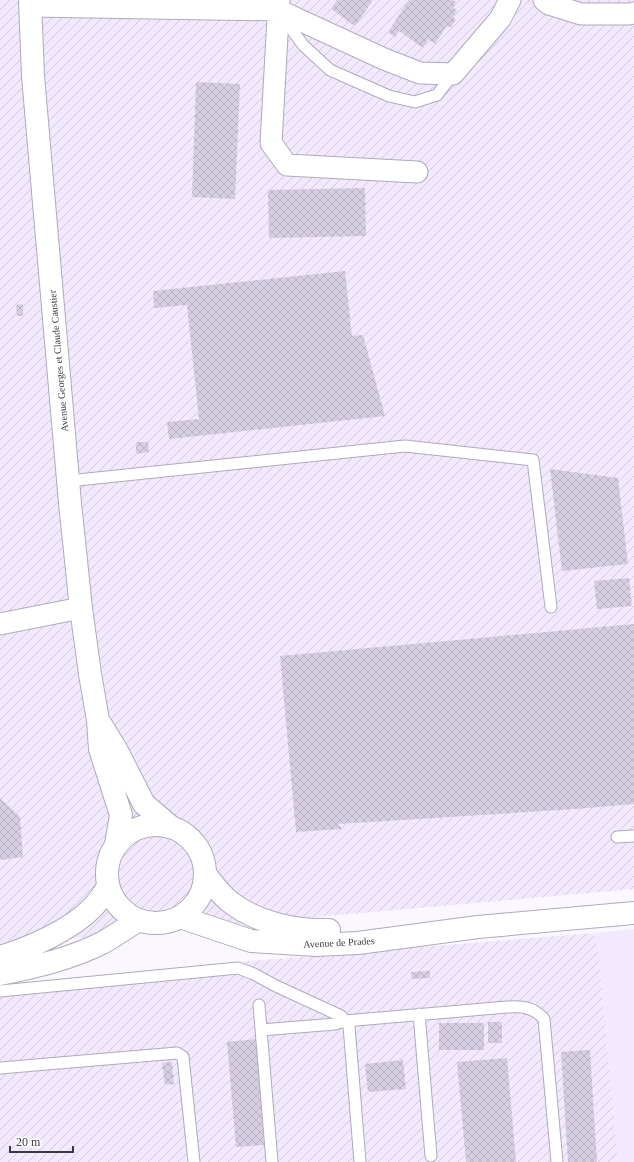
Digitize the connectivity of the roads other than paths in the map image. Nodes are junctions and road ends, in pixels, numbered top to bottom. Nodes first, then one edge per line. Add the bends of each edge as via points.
1 (510, 0) edge
2 (544, 0) edge
3 (30, 3) edge
4 (278, 5) edge
5 (634, 13) edge
6 (453, 74) junction
7 (417, 172) dead end
8 (68, 481) junction
9 (550, 607) dead end
10 (81, 608) junction
11 (0, 624) edge
12 (98, 720) junction
13 (171, 826) junction
14 (634, 836) edge
15 (617, 837) dead end
16 (116, 844) junction
17 (206, 876) junction
18 (108, 887) junction
19 (634, 913) edge
20 (180, 917) junction
21 (139, 920) junction
22 (478, 927) junction
23 (0, 957) edge
24 (0, 974) edge
25 (0, 991) edge
26 (259, 1005) dead end
27 (419, 1014) junction
28 (345, 1021) junction
29 (262, 1030) junction
30 (0, 1068) edge
31 (432, 1156) dead end
32 (194, 1162) edge
33 (272, 1162) edge
34 (360, 1162) edge
35 (557, 1162) edge

1 - 6 street via 500,19
2 - 5 street via 581,14
3 - 4 street
3 - 8 main road, Avenue Georges et Claude Caustier via 35,99
4 - 6 street via 384,59 420,73
4 - 6 lane via 303,45 330,70 390,96 415,102 437,95
4 - 7 street via 271,143 287,165
8 - 9 lane via 405,446 533,460
8 - 10 main road, Avenue Georges et Claude Caustier
10 - 11 street
10 - 12 main road, Avenue Georges et Claude Caustier
12 - 13 main road, Avenue Georges et Claude Caustier via 144,804
12 - 16 main road, Avenue Georges et Claude Caustier via 100,749 121,815
13 - 16 main road via 156,824 140,827 127,833
13 - 17 main road via 186,834 197,845 204,860
14 - 15 lane
16 - 18 main road via 106,872
17 - 20 main road via 202,892 194,907
17 - 22 main road, Avenue de Prades via 229,901 256,917 283,926 310,931
18 - 21 main road via 120,908
18 - 23 main road via 94,907 73,925
19 - 22 main road, Avenue de Prades
20 - 21 main road via 153,924
20 - 22 main road, Avenue de Prades via 251,942 316,945 358,943
21 - 24 main road via 104,942 74,955
25 - 28 lane via 238,968 341,1016
26 - 29 lane
27 - 28 lane
27 - 31 lane
27 - 35 lane via 523,1006 541,1016 544,1020
28 - 29 lane via 336,1024
28 - 34 lane via 348,1026
29 - 33 lane
30 - 32 lane via 177,1053 183,1057

